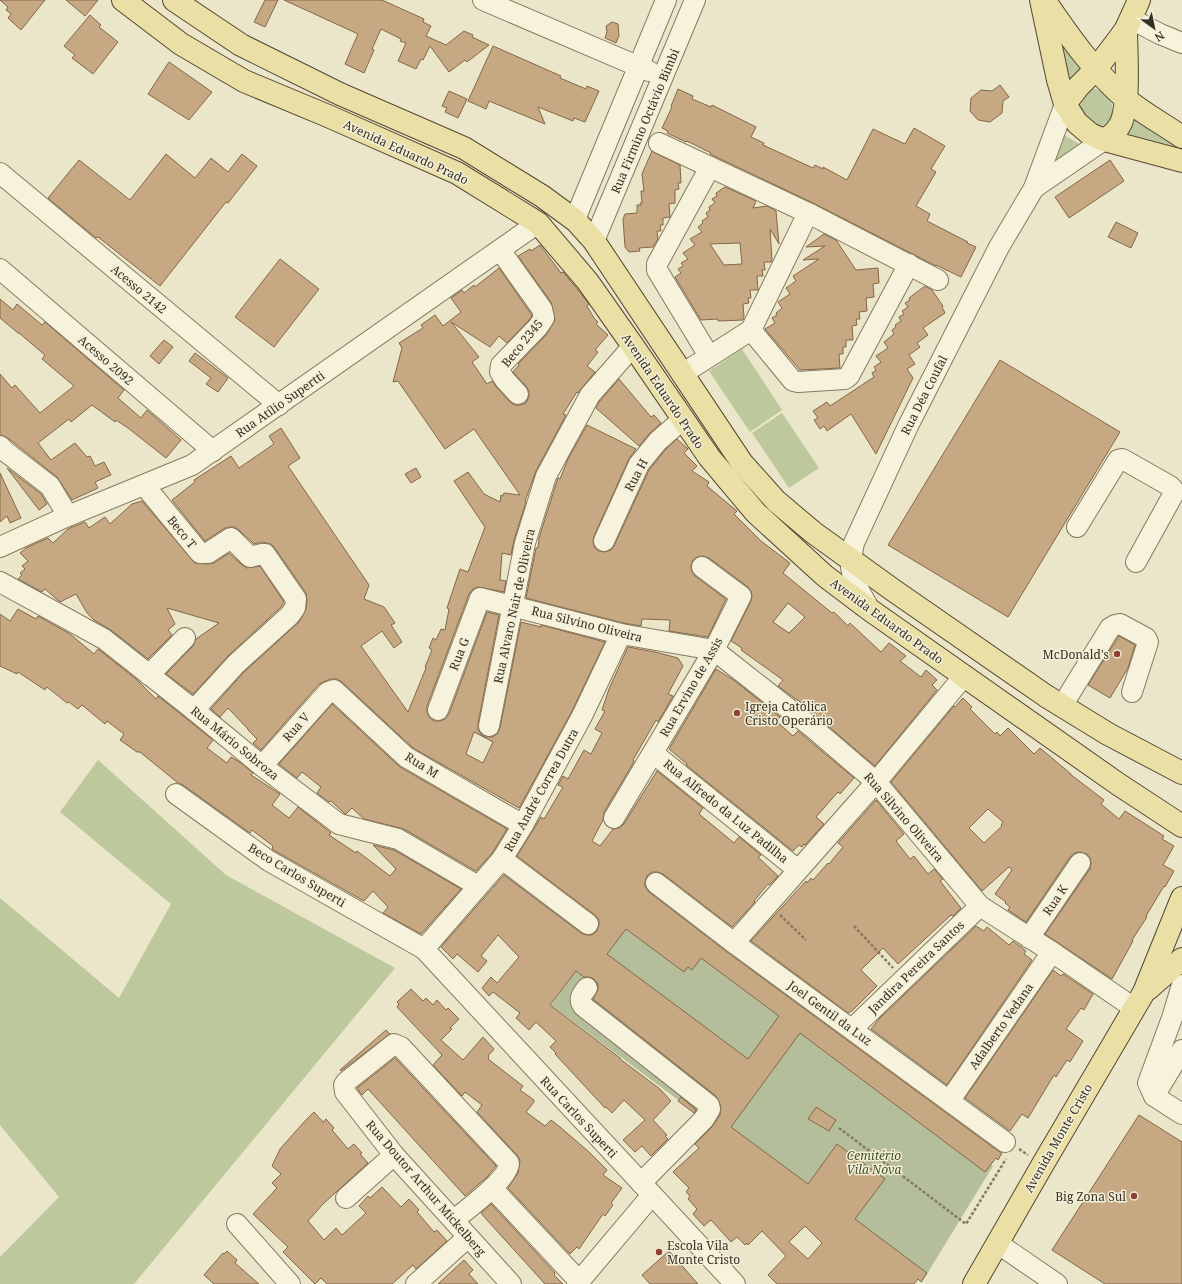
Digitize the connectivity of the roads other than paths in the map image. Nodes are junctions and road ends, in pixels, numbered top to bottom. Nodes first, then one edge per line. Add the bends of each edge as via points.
1 (123, 0) edge
2 (174, 0) edge
3 (483, 0) edge
4 (666, 0) edge
5 (695, 0) edge
6 (1041, 0) edge
7 (1044, 0) edge
8 (1129, 22) edge
9 (1068, 33) junction
10 (236, 42) junction
11 (1182, 43) edge
12 (637, 67) junction
13 (221, 68) junction
14 (1096, 69) junction
15 (664, 76) junction
16 (1126, 99) junction
17 (1065, 104) junction
18 (1182, 137) edge
19 (1104, 140) junction
20 (659, 143) dead end
21 (1182, 161) edge
22 (710, 167) junction
23 (0, 173) edge
24 (1034, 188) junction
25 (808, 213) junction
26 (576, 221) junction
27 (538, 223) junction
28 (594, 241) junction
29 (500, 250) junction
30 (909, 264) junction
31 (0, 269) edge
32 (938, 280) dead end
33 (751, 330) junction
34 (633, 346) junction
35 (706, 358) junction
36 (682, 374) junction
37 (518, 394) dead end
38 (279, 405) junction
39 (683, 419) junction
40 (0, 446) edge
41 (213, 452) junction
42 (144, 485) junction
43 (68, 516) junction
44 (1077, 527) dead end
45 (604, 541) dead end
46 (0, 547) edge
47 (851, 560) junction
48 (1136, 562) dead end
49 (702, 567) dead end
50 (0, 582) edge
51 (480, 598) joint
52 (513, 606) junction
53 (870, 610) junction
54 (620, 634) junction
55 (186, 638) dead end
56 (714, 650) junction
57 (149, 675) junction
58 (964, 676) junction
59 (332, 690) joint
60 (1132, 692) dead end
61 (1062, 706) junction
62 (194, 710) junction
63 (438, 710) dead end
64 (489, 726) dead end
65 (653, 753) junction
66 (262, 766) junction
67 (1182, 773) edge
68 (876, 782) junction
69 (176, 794) dead end
70 (614, 818) dead end
71 (523, 825) junction
72 (1182, 826) edge
73 (502, 859) junction
74 (1080, 863) dead end
75 (798, 870) junction
76 (656, 883) dead end
77 (478, 886) junction
78 (1182, 898) edge
79 (980, 906) junction
80 (588, 924) dead end
81 (1029, 938) junction
82 (734, 943) junction
83 (424, 949) junction
84 (1052, 952) junction
85 (1182, 959) edge
86 (1182, 985) edge
87 (587, 988) dead end
88 (1139, 1000) junction
89 (852, 1029) junction
90 (1182, 1050) edge
91 (1154, 1096) junction
92 (950, 1100) junction
93 (1182, 1114) edge
94 (1008, 1147) road end
95 (394, 1155) junction
96 (492, 1188) junction
97 (646, 1189) junction
98 (346, 1198) dead end
99 (454, 1220) junction
100 (237, 1224) dead end
101 (468, 1237) junction
102 (997, 1243) junction
103 (578, 1283) edge
104 (290, 1284) edge
105 (416, 1284) edge
106 (512, 1284) edge
107 (735, 1284) edge
108 (974, 1284) edge
109 (1057, 1284) edge

1 - 13 main road, Avenida Eduardo Prado via 181,44
2 - 10 main road, Avenida Eduardo Prado
3 - 12 street
4 - 12 street
5 - 15 street, Rua Firmino Octávio Bimbi
6 - 17 main road
7 - 9 main road
8 - 9 main road via 1087,42
8 - 11 street
8 - 14 main road, Rua Déa Coufal
8 - 16 main road, Rua Déa Coufal
9 - 14 main road
10 - 13 main road
10 - 26 main road, Avenida Eduardo Prado via 340,94 464,148 542,196
12 - 15 street
12 - 26 street
13 - 27 main road, Avenida Eduardo Prado via 244,81 457,173
14 - 16 main road
14 - 17 main road, Rua Déa Coufal via 1078,86
15 - 28 street, Rua Firmino Octávio Bimbi
16 - 18 main road
16 - 19 main road, Rua Déa Coufal via 1125,114 1118,128
17 - 19 main road via 1077,123 1090,134
17 - 24 street, Rua Déa Coufal
19 - 21 main road
19 - 24 street, Rua Déa Coufal
20 - 22 street
22 - 25 street
22 - 35 street via 656,270
23 - 38 street, Acesso 2142
24 - 47 street, Rua Déa Coufal via 999,247 908,426 854,543
25 - 30 street
25 - 33 street
26 - 28 main road, Avenida Eduardo Prado
27 - 29 street, Rua Atílio Supertti
27 - 34 main road, Avenida Eduardo Prado via 588,282
28 - 36 main road, Avenida Eduardo Prado
29 - 37 street, Beco 2345 via 542,309 544,318 501,365 500,372
29 - 38 street, Rua Atílio Supertti
30 - 32 street
30 - 33 street via 849,376 845,379 793,381
31 - 41 street, Acesso 2092
33 - 35 street
34 - 39 main road, Avenida Eduardo Prado
34 - 52 street, Rua Alvaro Nair de Oliveira via 590,395 546,476 525,543
35 - 36 street
36 - 47 main road, Avenida Eduardo Prado via 742,464 782,506
38 - 41 street, Rua Atílio Supertti
39 - 45 street, Rua H via 658,441 639,464
39 - 53 main road, Avenida Eduardo Prado via 709,457 756,513 826,576
40 - 43 street via 50,486
41 - 42 street, Rua Atílio Supertti via 192,465
42 - 43 street, Rua Atílio Supertti
42 - 62 street, Beco T via 200,553 208,553 231,538 250,557 265,554 296,599 295,608 290,615 236,664
43 - 46 street, Rua Atílio Supertti
44 - 48 street via 1118,460 1126,460 1170,486 1174,493
47 - 53 street, Rua Déa Coufal via 856,583
47 - 61 main road, Avenida Eduardo Prado
49 - 56 street, Rua Ervino de Assis via 741,596
50 - 57 street, Rua Mário Sobroza via 104,639
51 - 52 street, Rua Silvino Oliveira
51 - 63 street, Rua G
52 - 54 street, Rua Silvino Oliveira
52 - 64 street, Rua Alvaro Nair de Oliveira
53 - 58 main road, Avenida Eduardo Prado
54 - 56 street, Rua Silvino Oliveira
54 - 71 street, Rua André Correa Dutra via 582,716
55 - 57 street
56 - 65 street, Rua Ervino de Assis
56 - 68 street, Rua Silvino Oliveira via 813,728
57 - 62 street, Rua Mário Sobroza
58 - 68 street
58 - 72 main road, Avenida Eduardo Prado
59 - 66 street, Rua V
59 - 71 street, Rua M via 406,757
60 - 61 street via 1148,642 1146,638 1120,624 1110,628
61 - 67 main road, Avenida Eduardo Prado via 1108,734
62 - 66 street, Rua Mário Sobroza
65 - 70 street, Rua Ervino de Assis
65 - 75 street, Rua Alfredo da Luz Padilha
66 - 77 street, Rua Mário Sobroza via 339,824 398,839
68 - 75 street
68 - 79 street, Rua Silvino Oliveira
69 - 83 street, Beco Carlos Superti via 269,861
71 - 73 street, Rua André Correa Dutra
73 - 77 street, Rua André Correa Dutra
73 - 80 street
74 - 81 street, Rua K
75 - 82 street
76 - 82 street, Joel Gentil da Luz
77 - 83 street, Rua André Correa Dutra
78 - 88 main road, Avenida Monte Cristo
79 - 81 street, Rua Silvino Oliveira
79 - 89 street, Jandira Pereira Santos
81 - 84 street, Rua Silvino Oliveira
82 - 89 street, Joel Gentil da Luz
83 - 97 street, Rua Carlos Superti
84 - 88 street, Rua Silvino Oliveira
84 - 92 street, Adalberto Vedana
85 - 88 main road, Avenida Monte Cristo
86 - 91 street via 1148,1083
87 - 97 street via 580,999 583,1006 709,1105 710,1109 704,1119
88 - 102 main road, Avenida Monte Cristo
89 - 92 street, Joel Gentil da Luz
90 - 91 street
91 - 93 street
92 - 94 street, Joel Gentil da Luz
95 - 96 street, Rua Doutor Arthur Mickelberg via 346,1095 344,1089 346,1082 394,1044 401,1047 507,1160 507,1170
95 - 98 street
95 - 99 street, Rua Doutor Arthur Mickelberg
96 - 99 street
96 - 103 street
97 - 103 street
97 - 107 street, Rua Carlos Superti
99 - 101 street, Rua Doutor Arthur Mickelberg
100 - 104 street
101 - 105 street
101 - 106 street, Rua Doutor Arthur Mickelberg
102 - 108 main road, Avenida Monte Cristo
102 - 109 street

